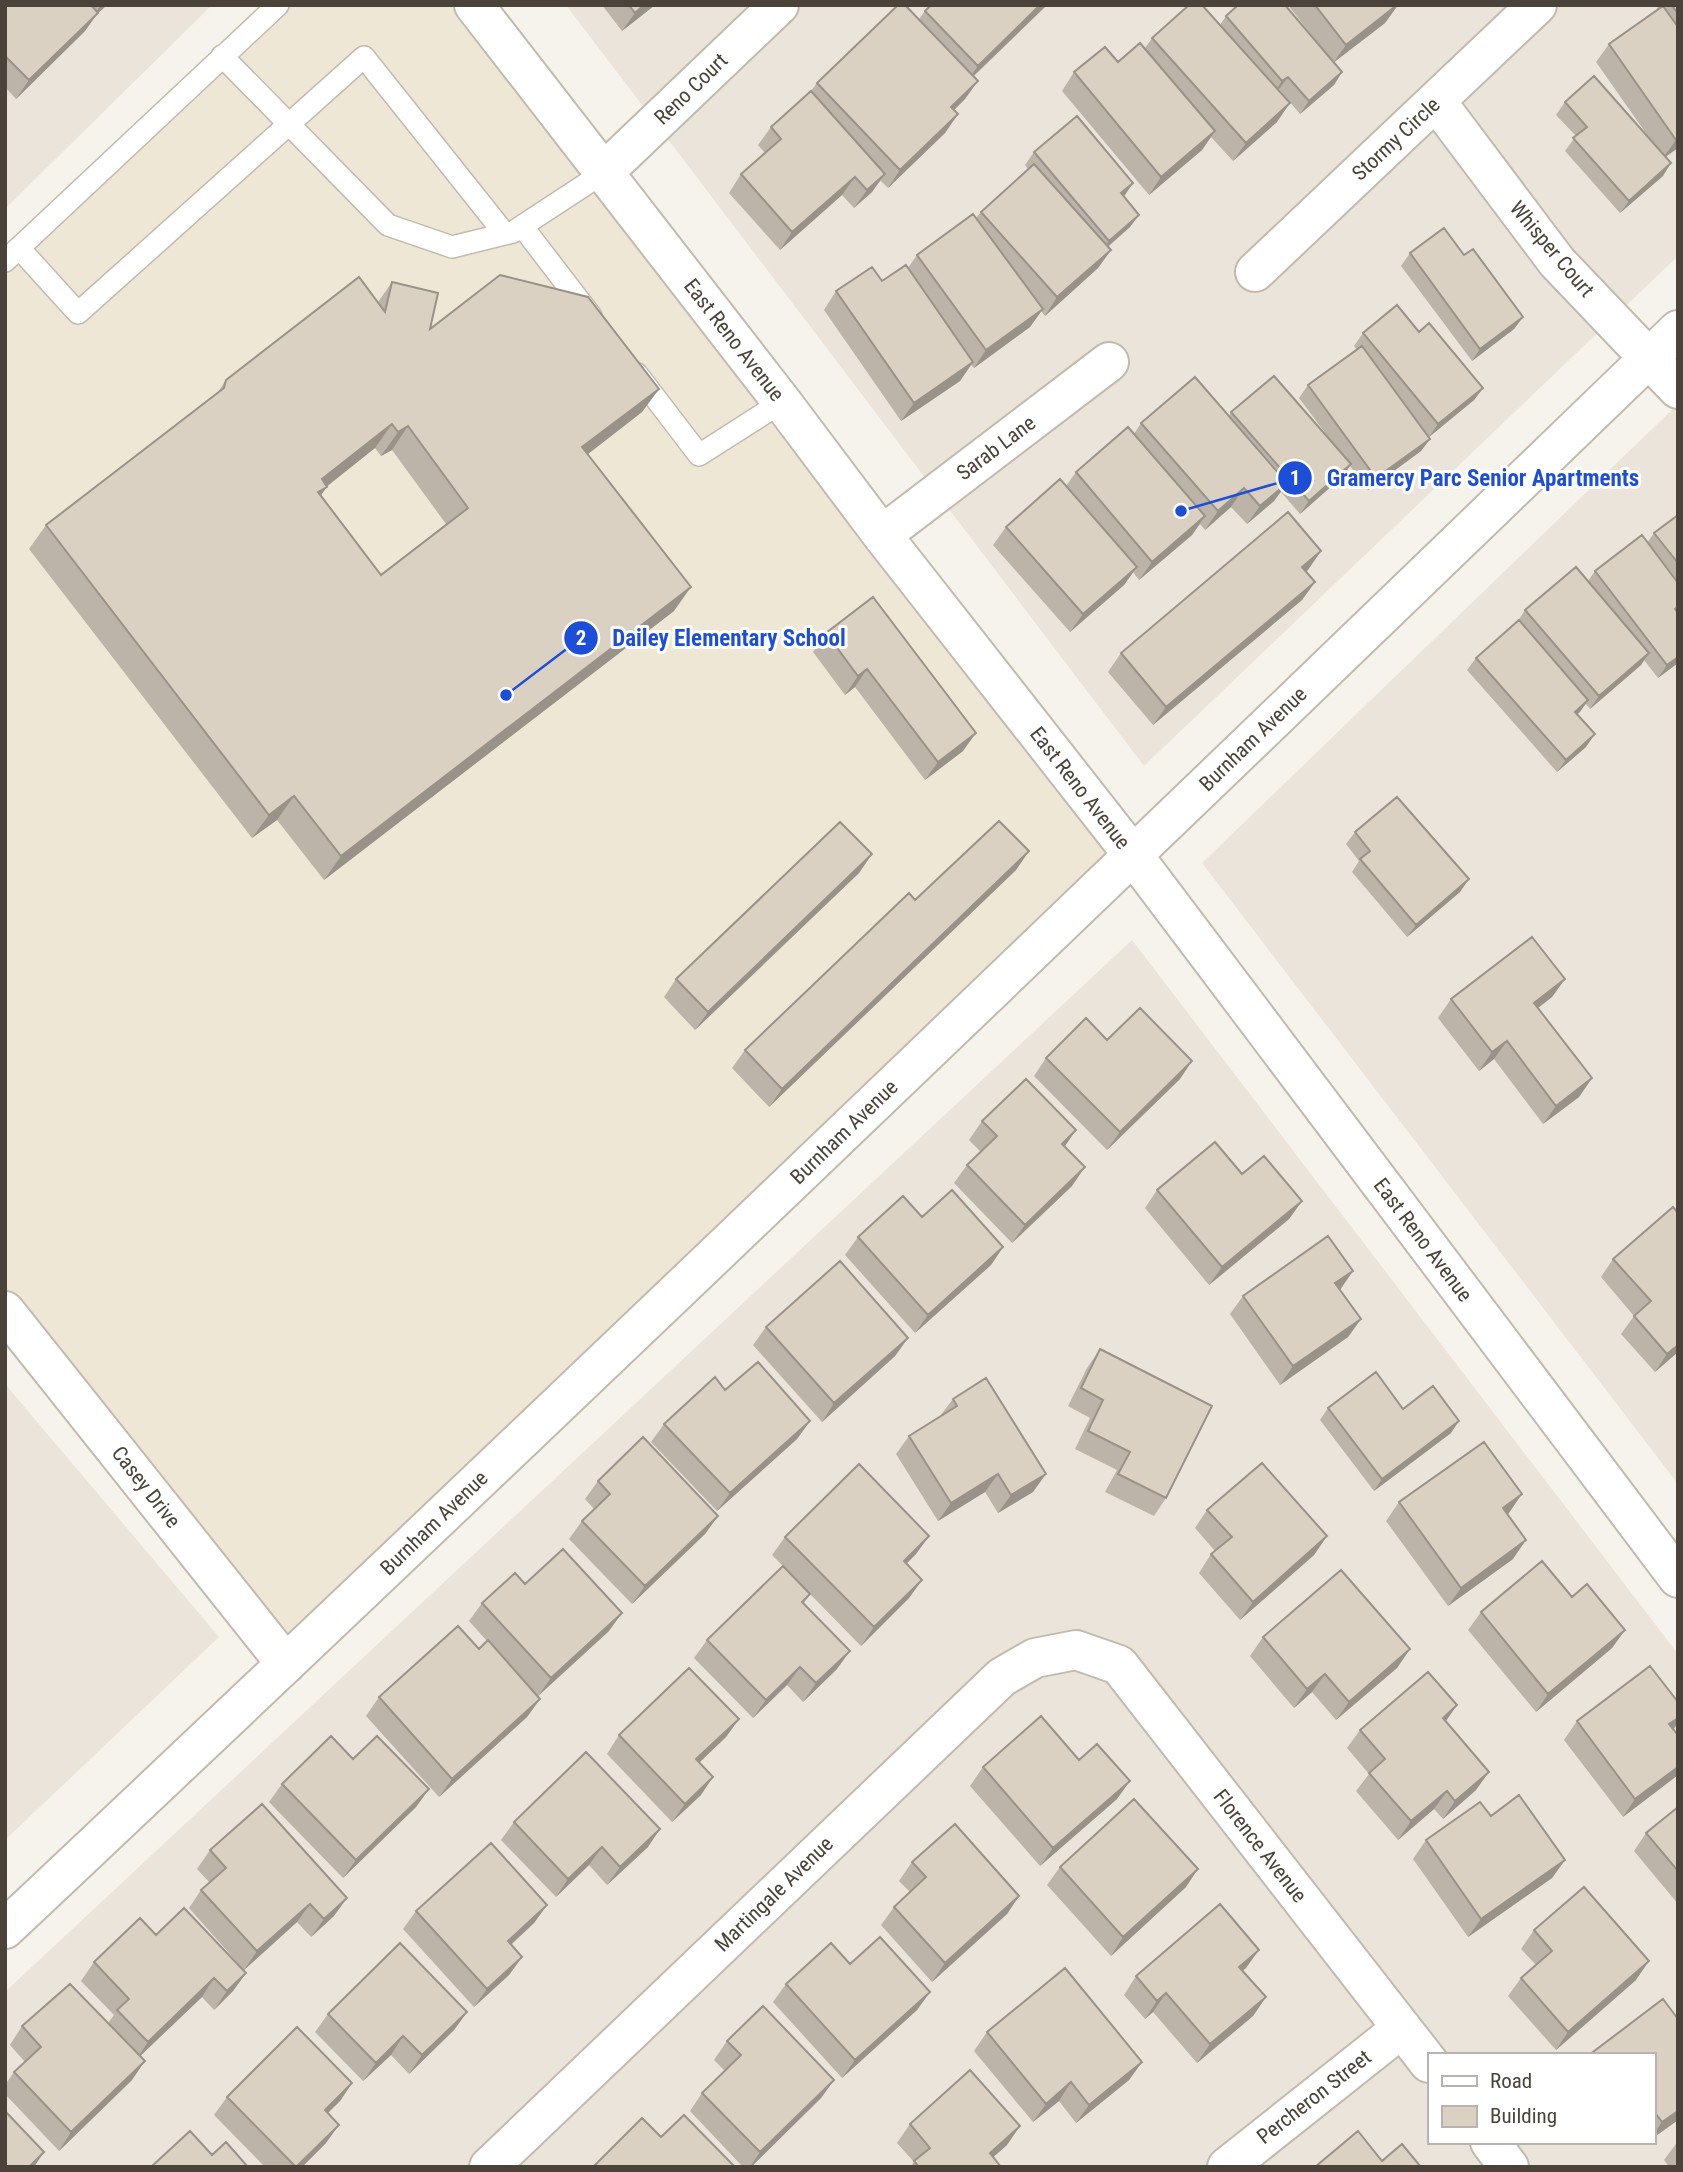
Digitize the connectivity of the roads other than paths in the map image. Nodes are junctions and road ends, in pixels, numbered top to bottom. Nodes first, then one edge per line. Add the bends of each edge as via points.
1 (278, 5) edge
2 (474, 5) edge
3 (779, 5) edge
4 (1537, 5) edge
5 (222, 56) junction
6 (1436, 101) junction
7 (290, 124) junction
8 (603, 173) junction
9 (513, 230) junction
10 (12, 254) edge
11 (1255, 272) dead end
12 (1678, 330) edge
13 (606, 335) edge
14 (623, 357) edge
15 (1649, 358) junction
16 (1109, 362) dead end
17 (1678, 389) edge
18 (782, 402) junction
19 (882, 535) junction
20 (1133, 855) junction
21 (5, 1311) edge
22 (1678, 1578) edge
23 (1076, 1650) joint
24 (286, 1664) junction
25 (5, 1929) edge
26 (1402, 2028) junction
27 (1428, 2062) edge
28 (1492, 2144) edge
29 (489, 2167) edge
30 (1227, 2167) edge
31 (1509, 2167) edge

1 - 5 lane
2 - 8 street, East Reno Avenue
3 - 8 street, Reno Court
4 - 6 street, Stormy Circle
5 - 7 lane
5 - 10 lane
6 - 11 street, Stormy Circle
6 - 15 street, Whisper Court via 1558,262
7 - 9 lane via 388,225 452,247
7 - 9 lane via 364,57
7 - 10 lane via 78,313
8 - 9 lane
8 - 18 street, East Reno Avenue
9 - 13 lane
12 - 15 street, Burnham Avenue
14 - 18 lane via 699,455
15 - 17 street, Whisper Court
15 - 20 street, Burnham Avenue
16 - 19 street, Sarab Lane
18 - 19 street, East Reno Avenue
19 - 20 street, East Reno Avenue
20 - 22 street, East Reno Avenue
20 - 24 street, Burnham Avenue
21 - 24 street, Casey Drive
23 - 26 street, Florence Avenue via 1119,1665
23 - 29 street, Martingale Avenue via 1035,1658 1002,1677
24 - 25 street, Burnham Avenue
26 - 27 street, Florence Avenue
26 - 30 street, Percheron Street
28 - 31 street

